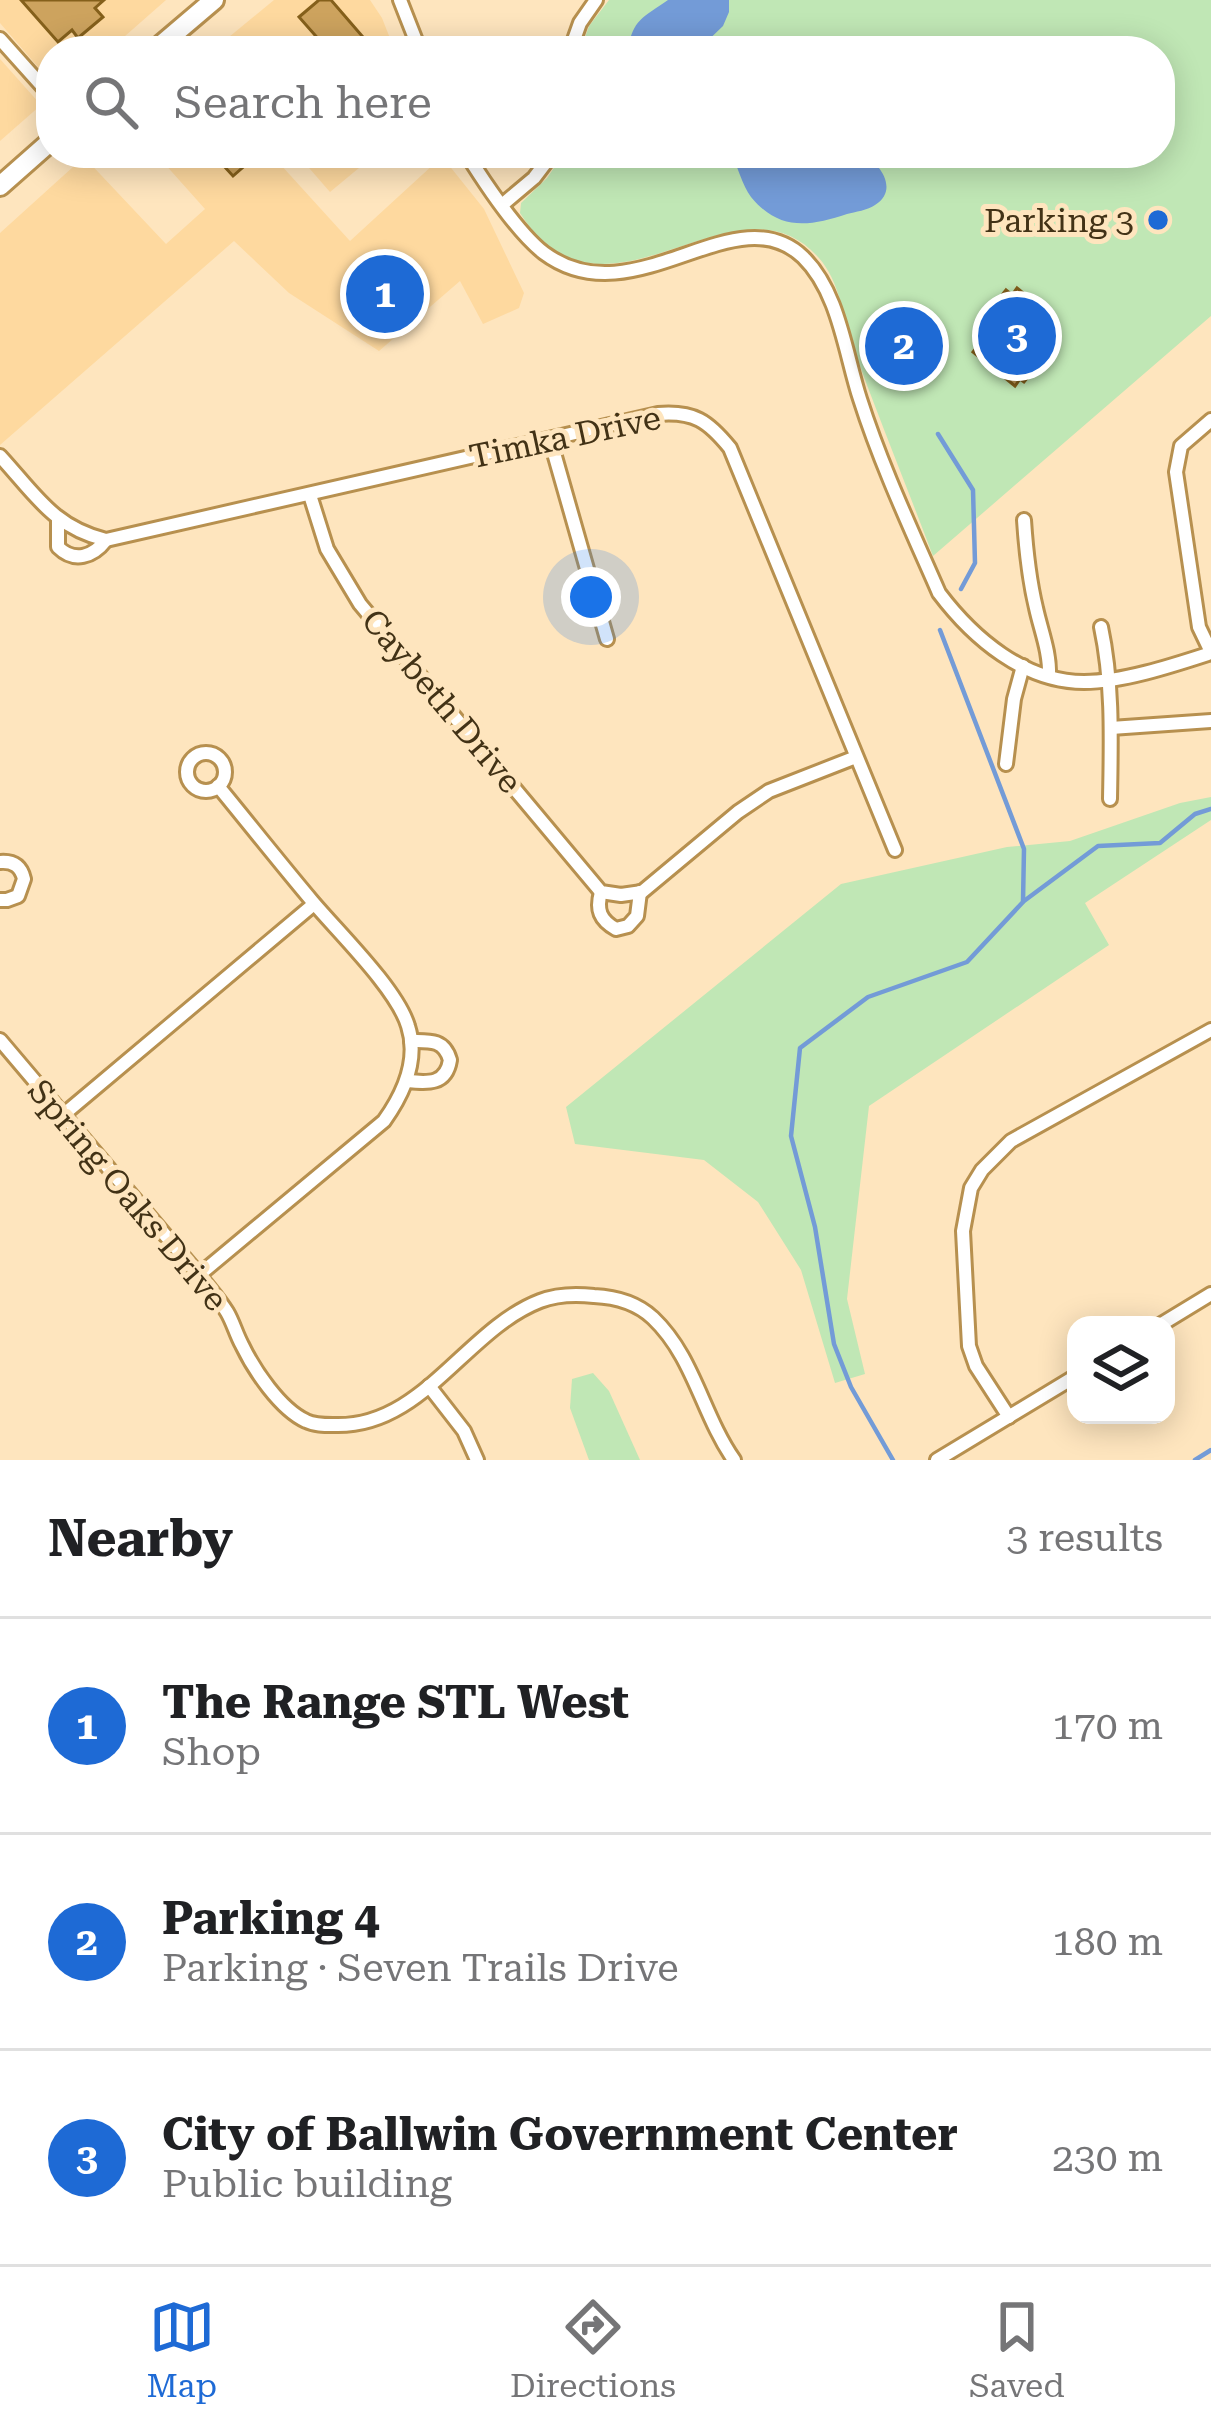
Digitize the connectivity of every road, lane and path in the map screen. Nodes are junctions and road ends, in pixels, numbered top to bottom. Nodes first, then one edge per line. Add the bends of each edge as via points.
1 (214, 0) edge
2 (400, 0) edge
3 (596, 0) edge
4 (172, 36) edge
5 (414, 36) edge
6 (575, 36) edge
7 (0, 39) edge
8 (36, 79) edge
9 (36, 154) edge
10 (477, 168) edge
11 (542, 168) edge
12 (0, 186) edge
13 (502, 204) junction
14 (1211, 420) edge
15 (550, 439) junction
16 (0, 455) edge
17 (310, 495) junction
18 (58, 520) junction
19 (1024, 520) dead end
20 (106, 540) junction
21 (1101, 627) dead end
22 (607, 639) dead end
23 (1211, 652) edge
24 (1023, 666) junction
25 (1049, 676) junction
26 (1108, 681) junction
27 (1211, 721) edge
28 (1111, 728) junction
29 (856, 757) junction
30 (1006, 764) dead end
31 (218, 786) dead end
32 (1110, 799) dead end
33 (895, 850) dead end
34 (0, 862) edge
35 (601, 892) junction
36 (640, 892) junction
37 (0, 900) edge
38 (314, 904) junction
39 (1211, 1030) edge
40 (0, 1040) edge
41 (411, 1042) junction
42 (407, 1081) junction
43 (63, 1115) junction
44 (199, 1275) junction
45 (1211, 1294) edge
46 (1175, 1316) edge
47 (1067, 1382) edge
48 (430, 1386) junction
49 (1009, 1417) junction
50 (477, 1460) edge
51 (734, 1460) edge
52 (937, 1460) edge

1 - 4 highway
2 - 5 street
3 - 6 street
7 - 8 street
9 - 12 highway
10 - 13 street
11 - 13 street
13 - 24 street via 543,252 587,272 611,275 758,237 800,254 821,279 860,401 939,593 991,649
14 - 23 street via 1181,446 1176,472 1199,627
15 - 17 street, Timka Drive
15 - 22 street
15 - 29 street, Timka Drive via 678,412 720,436
16 - 18 street, Timka Drive
17 - 20 street, Timka Drive
17 - 35 street, Caybeth Drive via 327,549 360,604
18 - 20 street, Timka Drive
18 - 20 street, Timka Drive via 64,553 88,555
19 - 25 street
21 - 26 street
23 - 26 street
24 - 25 street
24 - 30 street
25 - 26 street
26 - 28 street
27 - 28 street
28 - 32 street
29 - 33 street, Timka Drive
29 - 36 street, Caybeth Drive via 769,791
31 - 38 street
34 - 37 street via 14,863 25,879 18,896
35 - 36 street
35 - 36 street, Caybeth Drive via 599,912 616,929 637,916
38 - 41 street via 399,1006
38 - 43 street
39 - 49 street via 1011,1141 971,1188 963,1231 969,1346
40 - 43 street, Spring Oaks Drive
41 - 42 street
41 - 42 street via 438,1042 450,1060 440,1079
42 - 44 street via 384,1120
43 - 44 street, Spring Oaks Drive
44 - 48 street, Spring Oaks Drive via 269,1390 303,1420 382,1418
45 - 46 street
47 - 49 street
48 - 50 street
48 - 51 street, Spring Oaks Drive via 538,1302 557,1295 616,1299 648,1313 674,1342
49 - 52 street

